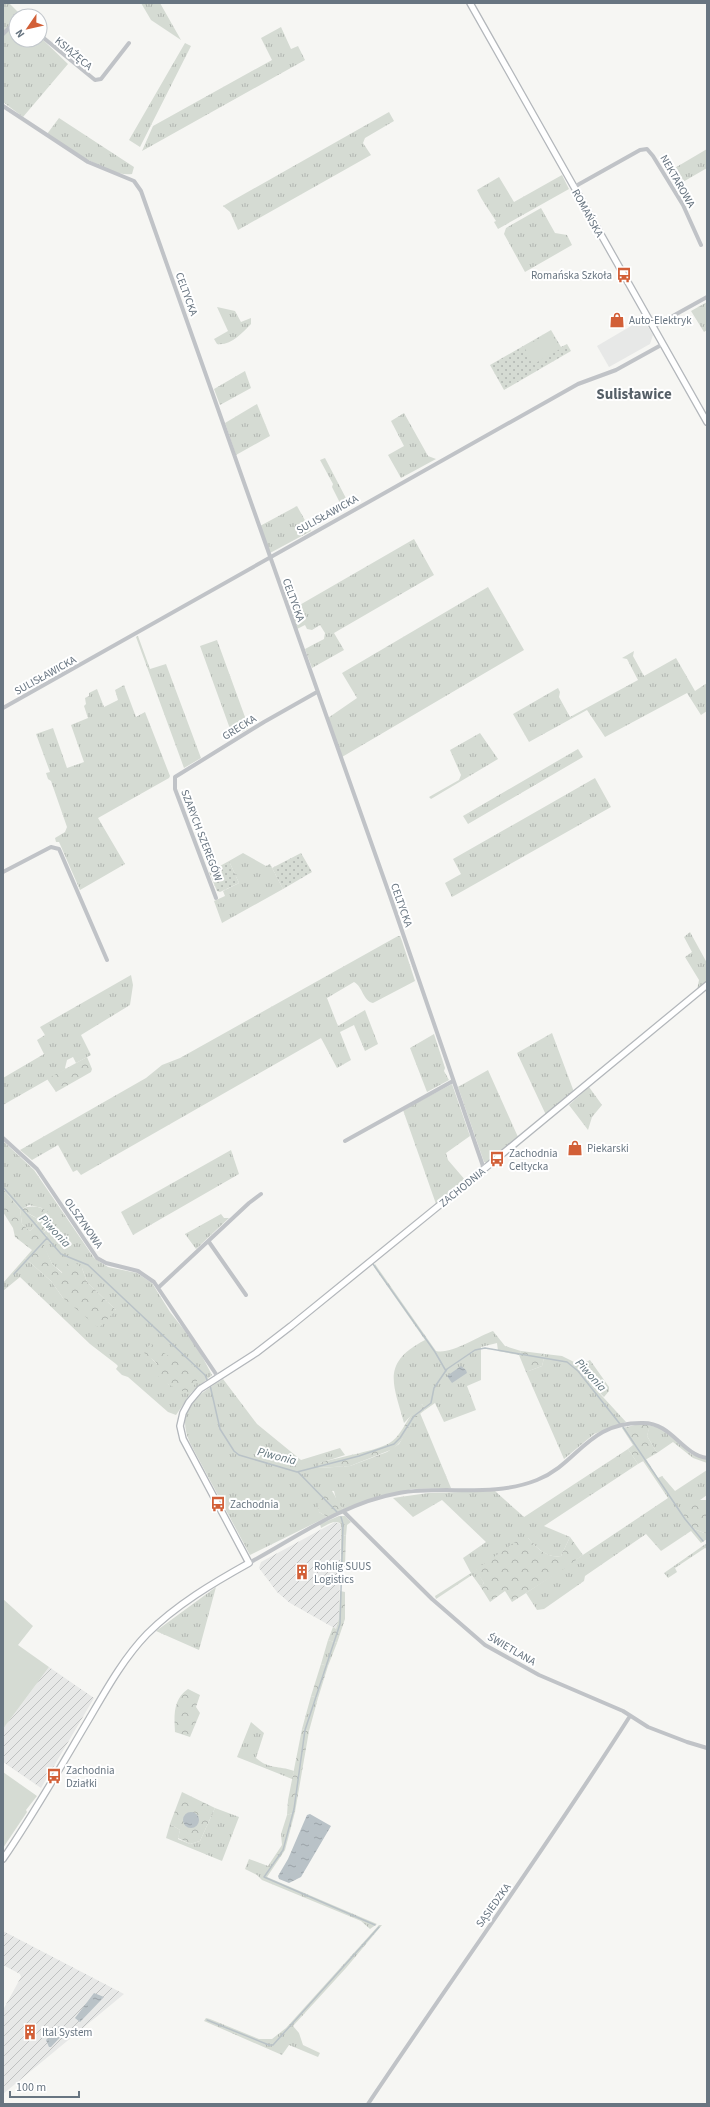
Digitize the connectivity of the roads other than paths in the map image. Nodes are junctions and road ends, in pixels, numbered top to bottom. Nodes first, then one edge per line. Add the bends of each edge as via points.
1 (470, 3) edge
2 (48, 42) edge
3 (130, 43) dead end
4 (3, 106) edge
5 (574, 187) junction
6 (701, 245) dead end
7 (707, 297) edge
8 (653, 327) junction
9 (663, 344) junction
10 (707, 422) edge
11 (269, 557) junction
12 (317, 692) junction
13 (3, 708) edge
14 (174, 779) joint
15 (3, 872) edge
16 (216, 898) dead end
17 (107, 960) dead end
18 (707, 984) edge
19 (453, 1081) junction
20 (3, 1138) edge
21 (345, 1141) dead end
22 (484, 1169) junction
23 (261, 1194) dead end
24 (208, 1242) junction
25 (159, 1288) junction
26 (246, 1295) dead end
27 (218, 1377) junction
28 (707, 1458) edge
29 (344, 1512) junction
30 (248, 1563) junction
31 (630, 1716) junction
32 (707, 1748) edge
33 (3, 1859) edge
34 (368, 2104) edge

1 - 5 street, ROMAŃSKA
2 - 3 street, KSIĄŻĘCA via 90,78 97,80 101,79
4 - 11 street, CELTYCKA via 88,162 129,178 138,185
5 - 6 street, NEKTAROWA via 636,152 647,149 683,205
5 - 8 street, ROMAŃSKA
7 - 8 street
8 - 9 street, ROMAŃSKA
9 - 10 street, ROMAŃSKA
9 - 11 street, SULISŁAWICKA via 616,370 578,384
11 - 12 street, CELTYCKA
11 - 13 street, SULISŁAWICKA
12 - 14 street, GRECKA via 180,773
12 - 19 street, CELTYCKA
14 - 16 street, SZARYCH SZEREGÓW via 175,788
15 - 17 street via 51,847 57,847
18 - 22 street, ZACHODNIA
19 - 21 street
19 - 22 street, CELTYCKA
20 - 25 street, OLSZYNOWA via 37,1169 97,1258 106,1264 144,1273
22 - 27 street, ZACHODNIA via 291,1326 256,1353
23 - 24 street
24 - 25 street
24 - 26 street
25 - 27 street, OLSZYNOWA
27 - 30 street, ZACHODNIA via 195,1395 185,1408 181,1432
28 - 29 street via 692,1452 660,1426 649,1423 627,1424 595,1436 559,1467 544,1477 528,1483 487,1490 398,1493
29 - 30 street
29 - 31 street, ŚWIETLANA via 427,1594 484,1645 539,1675
30 - 33 street via 180,1607 156,1625 138,1644 114,1678
31 - 32 street, ŚWIETLANA via 653,1729
31 - 34 street, SĄSIEDZKA via 555,1833 477,1942

